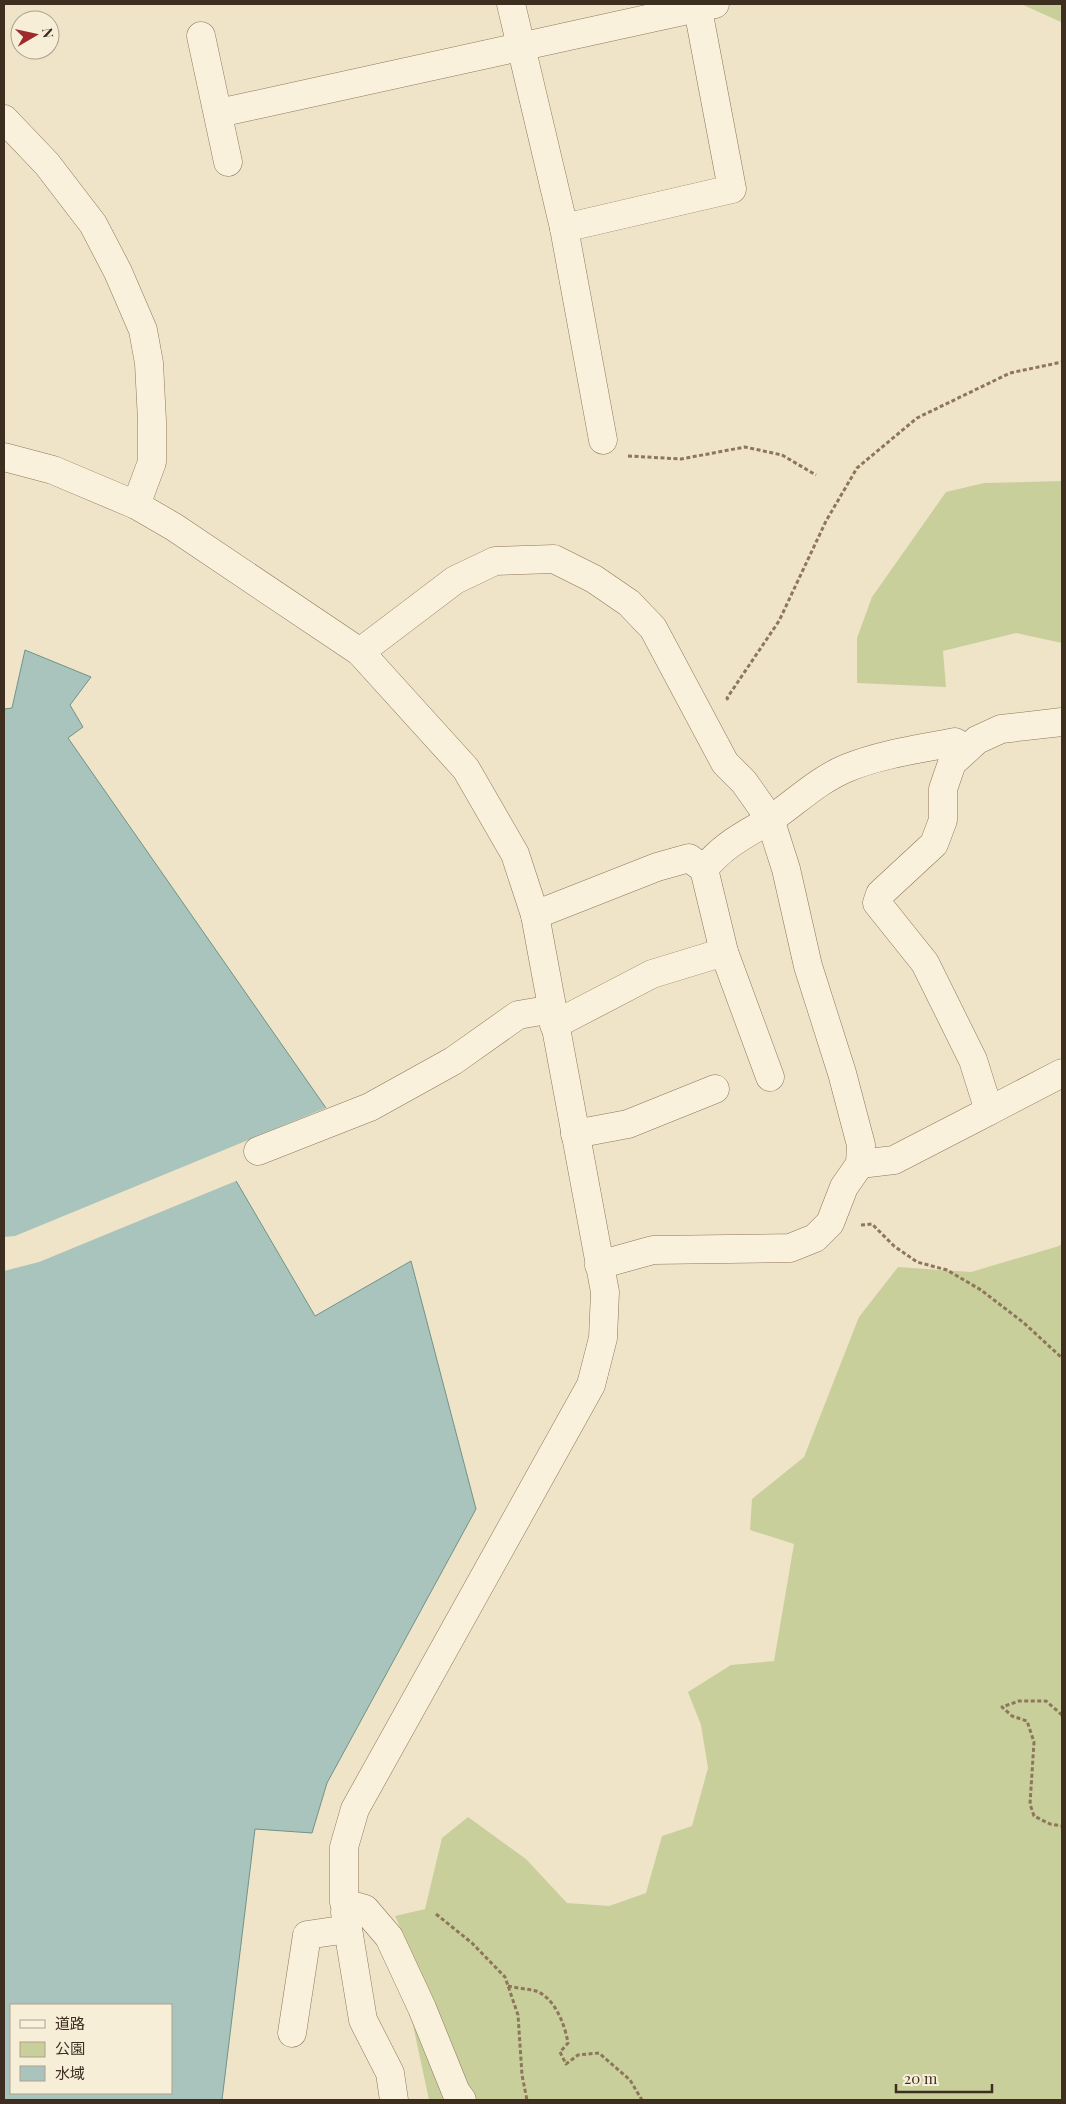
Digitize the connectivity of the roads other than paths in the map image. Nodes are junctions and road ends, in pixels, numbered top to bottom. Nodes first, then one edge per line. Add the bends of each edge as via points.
1 (511, 4) edge
2 (704, 5) edge
3 (201, 36) dead end
4 (520, 46) junction
5 (219, 113) junction
6 (4, 119) edge
7 (228, 162) dead end
8 (564, 228) junction
9 (603, 440) road end
10 (4, 457) edge
11 (136, 505) junction
12 (360, 652) junction
13 (1062, 722) edge
14 (967, 749) junction
15 (770, 819) junction
16 (704, 869) junction
17 (535, 915) junction
18 (724, 952) junction
19 (554, 1017) junction
20 (1062, 1073) edge
21 (770, 1077) dead end
22 (715, 1089) dead end
23 (989, 1111) junction
24 (575, 1134) junction
25 (258, 1151) dead end
26 (860, 1164) junction
27 (599, 1265) junction
28 (346, 1916) junction
29 (292, 2033) dead end
30 (394, 2100) edge
31 (462, 2100) edge

1 - 4 street
2 - 4 street
2 - 8 street via 732,189
3 - 5 street
4 - 5 street
4 - 8 street
5 - 7 street
6 - 11 street via 47,164 93,224 144,330 149,363 152,462
8 - 9 street
10 - 11 street via 53,470
11 - 12 street
12 - 15 street via 455,580 495,561 554,559 594,578 629,603 653,628 726,763
12 - 17 street via 466,769 516,854
13 - 14 street via 1001,729 977,740
14 - 15 street via 955,742 882,756 846,768 812,787
14 - 23 street via 952,763 943,789 943,820 934,844 880,894 877,903 925,963 973,1060
15 - 16 street via 716,853
15 - 26 street via 786,869 808,966 861,1145
16 - 17 street via 689,858 657,866
16 - 18 street
17 - 19 street
18 - 19 street via 652,974
18 - 21 street
19 - 24 street
19 - 25 street via 518,1015 453,1061 370,1107
20 - 23 street
22 - 24 street via 628,1124
23 - 26 street via 894,1160
24 - 27 street
26 - 27 street via 844,1187 830,1223 816,1238 790,1248 654,1250
27 - 28 street via 606,1292 603,1338 591,1385 356,1809 344,1847
28 - 29 street via 307,1935
28 - 30 street via 363,2020 390,2073
28 - 31 street via 365,1909 389,1937

